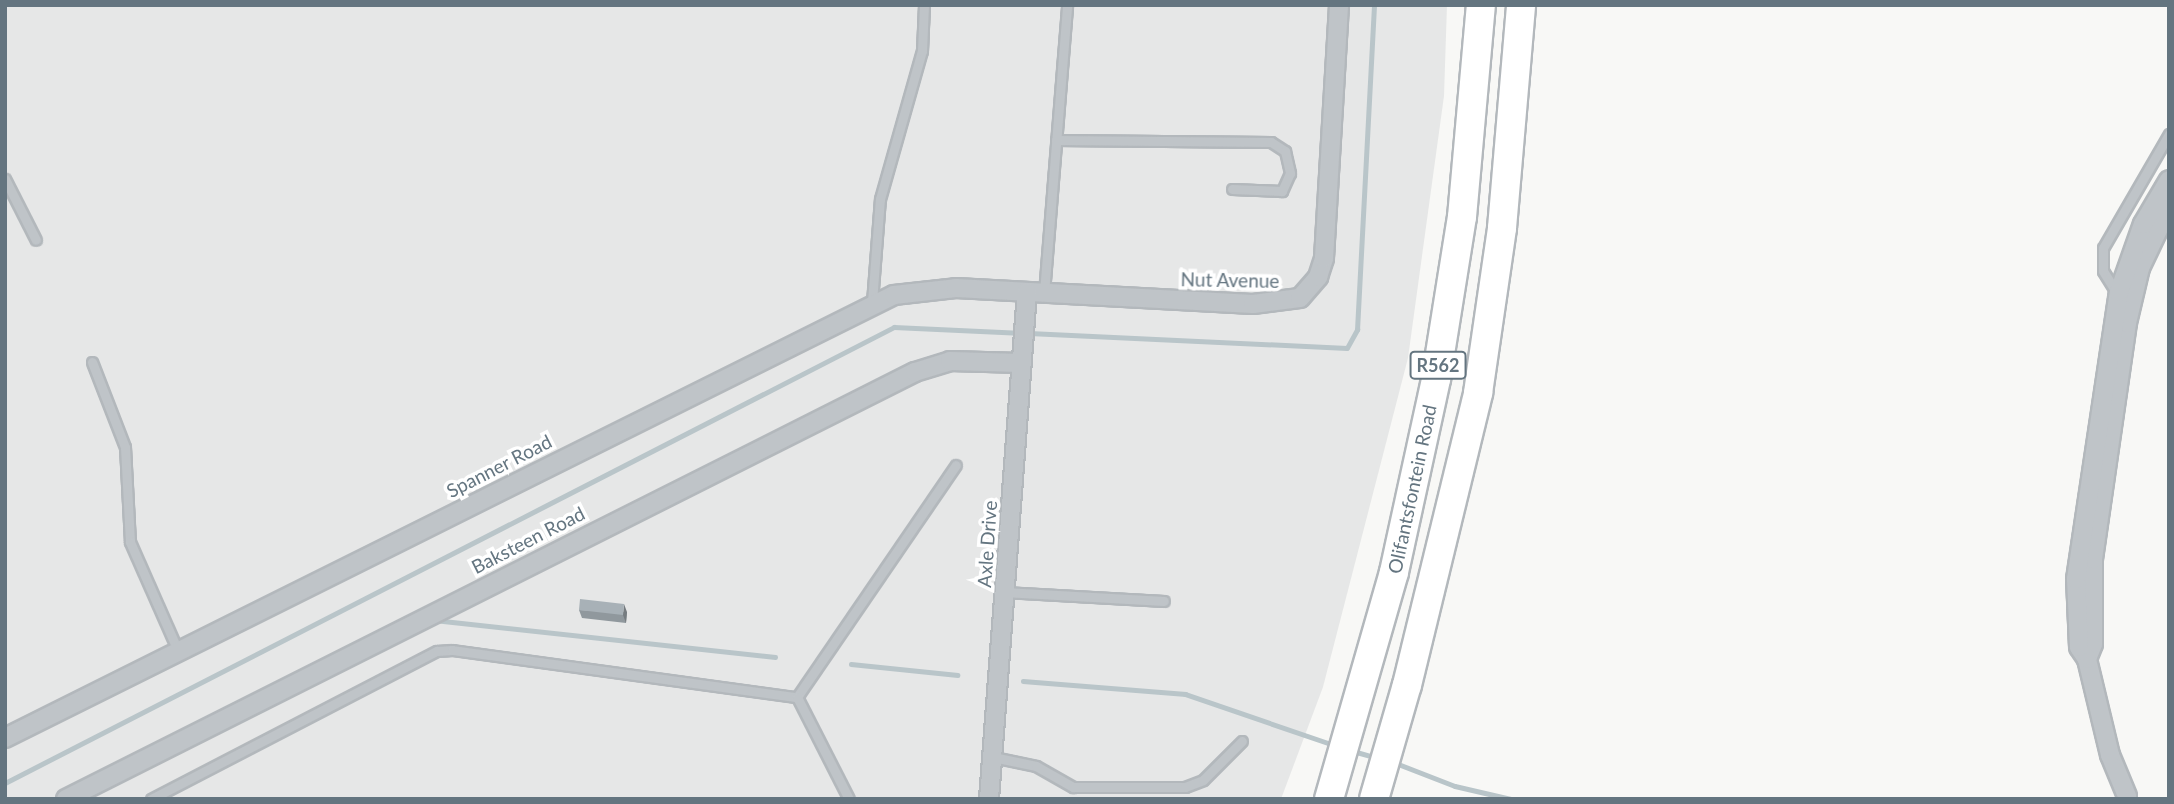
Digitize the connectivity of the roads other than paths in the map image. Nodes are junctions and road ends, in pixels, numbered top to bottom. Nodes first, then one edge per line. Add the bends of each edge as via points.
1 (924, 5) edge
2 (1067, 5) edge
3 (1339, 5) edge
4 (1481, 5) edge
5 (1521, 5) edge
6 (2169, 134) edge
7 (1056, 140) junction
8 (5, 179) edge
9 (2169, 180) edge
10 (1233, 189) dead end
11 (2169, 207) edge
12 (36, 240) dead end
13 (1036, 293) junction
14 (2118, 296) junction
15 (872, 302) junction
16 (1022, 354) junction
17 (92, 362) dead end
18 (956, 465) dead end
19 (1004, 592) junction
20 (1164, 601) dead end
21 (178, 651) junction
22 (2087, 659) junction
23 (797, 697) junction
24 (5, 738) edge
25 (1242, 741) dead end
26 (993, 757) junction
27 (1377, 791) edge
28 (78, 796) edge
29 (2127, 796) dead end
30 (151, 799) edge
31 (849, 799) edge
32 (989, 799) edge
33 (1329, 799) edge

1 - 15 lane via 922,51 880,200
2 - 7 lane
3 - 13 street, Nut Avenue via 1324,258 1311,288 1284,303
4 - 33 main road, Olifantsfontein Road / R562 via 1462,218 1436,379 1394,572
5 - 27 main road, R562 via 1502,228 1478,393
6 - 14 lane via 2103,248 2103,271
7 - 10 lane via 1271,142 1285,151 1290,173 1282,191
7 - 13 lane
8 - 12 lane
9 - 14 street via 2143,224
11 - 22 street via 2140,268 2127,323 2092,569 2092,644
13 - 15 street, Spanner Road via 919,289
13 - 16 street, Axle Drive via 1026,315
14 - 22 street via 2076,579 2077,630
15 - 21 street, Spanner Road
16 - 19 street, Axle Drive
16 - 28 street, Baksteen Road via 950,361 915,372
17 - 21 lane via 125,447 131,542
18 - 23 lane
19 - 20 lane
19 - 26 street, Axle Drive
21 - 24 street, Spanner Road
22 - 29 street via 2110,755
23 - 30 lane via 437,651
23 - 31 lane
25 - 26 lane via 1203,780 1185,788 1073,787 1036,766
26 - 32 street, Axle Drive

